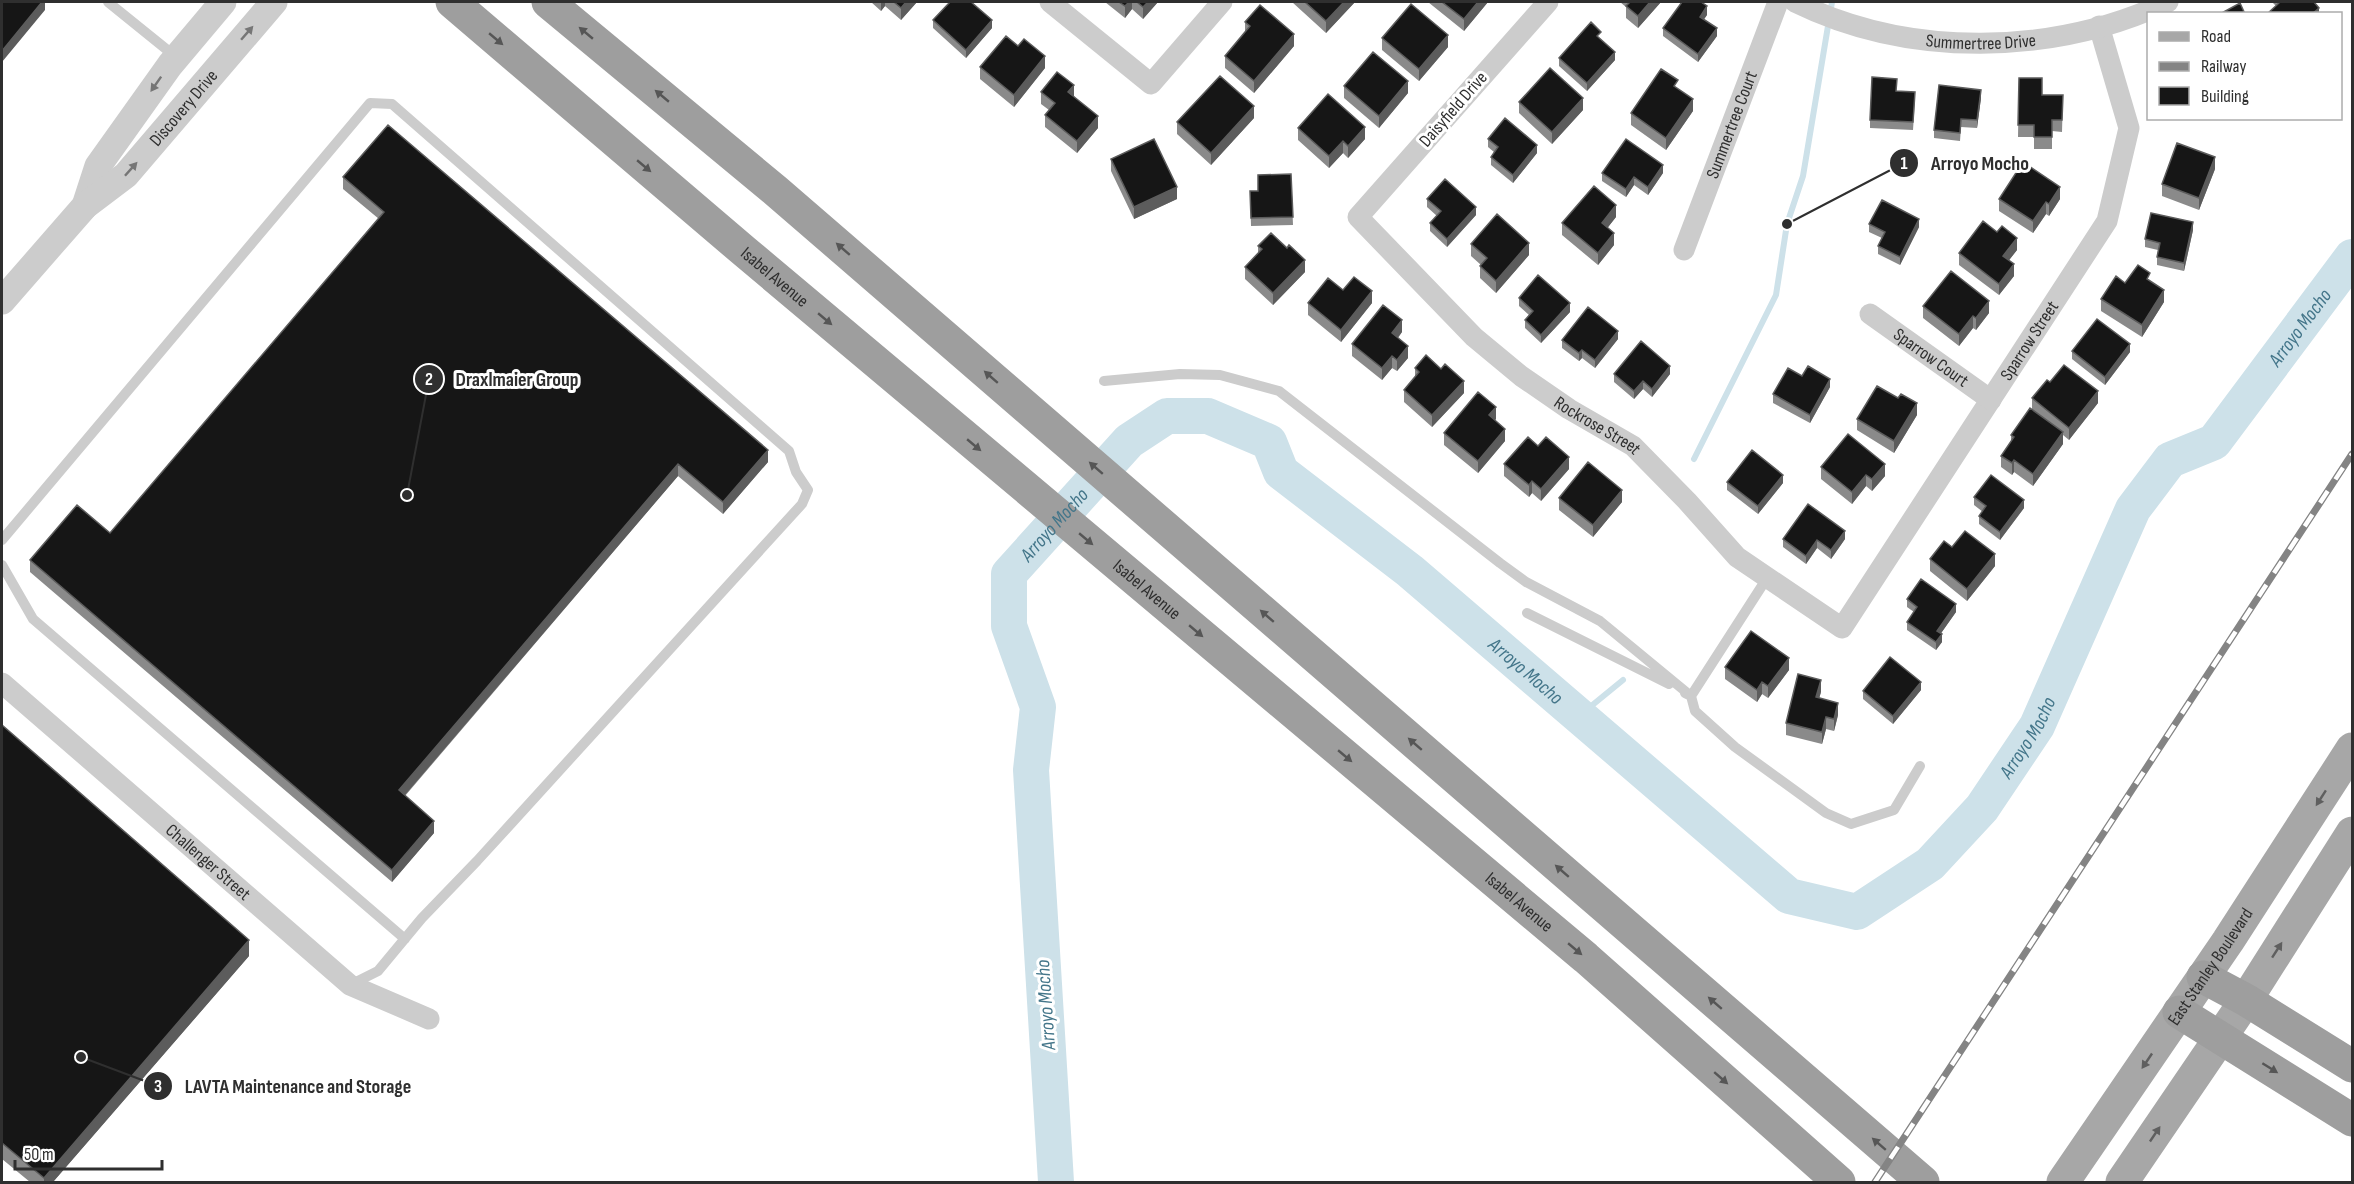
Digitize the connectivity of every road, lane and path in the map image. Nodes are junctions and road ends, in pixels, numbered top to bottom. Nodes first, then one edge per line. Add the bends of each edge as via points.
1 (108, 2) edge
2 (223, 2) edge
3 (274, 2) edge
4 (452, 2) edge
5 (548, 2) edge
6 (1050, 2) edge
7 (1222, 2) edge
8 (1548, 2) edge
9 (1778, 2) edge
10 (1795, 2) edge
11 (2168, 2) edge
12 (2099, 26) junction
13 (176, 57) junction
14 (85, 206) junction
15 (1359, 217) joint
16 (1684, 250) dead end
17 (2, 301) edge
18 (1870, 314) dead end
19 (1104, 381) dead end
20 (1991, 400) junction
21 (2, 540) edge
22 (2, 565) edge
23 (1767, 578) junction
24 (1527, 613) dead end
25 (1842, 628) joint
26 (2, 682) edge
27 (1690, 696) junction
28 (2352, 749) edge
29 (1920, 766) dead end
30 (2352, 833) edge
31 (405, 939) junction
32 (2204, 977) junction
33 (350, 985) junction
34 (2246, 1000) junction
35 (2179, 1012) junction
36 (429, 1019) dead end
37 (2221, 1037) junction
38 (2352, 1066) edge
39 (2352, 1120) edge
40 (1839, 1182) edge
41 (1923, 1182) edge
42 (2063, 1182) edge
43 (2122, 1182) edge

1 - 13 lane
2 - 13 street, Discovery Drive
14 -> 3 street, Discovery Drive via 126,175
4 -> 40 highway, Isabel Avenue via 1586,958
41 -> 5 highway via 776,191
6 - 7 street via 1151,84
8 - 15 street, Daisyfield Drive
9 - 16 street, Summertree Court
10 - 12 street, Summertree Drive via 1870,31 1934,41 1978,44 2039,39
11 - 12 street, Summertree Drive
12 - 20 street, Sparrow Street via 2129,128 2107,221
13 -> 14 street, Discovery Drive via 98,166
14 - 17 street, Discovery Drive
15 - 23 street, Rockrose Street via 1474,337 1569,409 1633,446 1737,557
18 - 20 street, Sparrow Court
19 - 27 lane via 1180,374 1220,375 1279,391 1500,564 1600,621
20 - 25 street, Sparrow Street
21 - 31 lane via 370,103 392,104 789,451 808,490 802,504
22 - 31 lane via 33,619
23 - 25 street, Rockrose Street
23 - 27 lane
24 - 27 lane
26 - 33 street, Challenger Street
27 - 29 lane via 1695,711 1735,747 1826,813 1851,824 1894,810
28 -> 32 main road, East Stanley Boulevard
34 -> 30 main road
31 - 33 lane via 378,971
32 - 34 highway
32 - 35 main road, East Stanley Boulevard
33 - 36 street, Challenger Street
34 - 37 main road
34 - 38 highway
35 - 37 highway
35 -> 42 main road, East Stanley Boulevard
37 -> 39 highway
43 -> 37 main road

